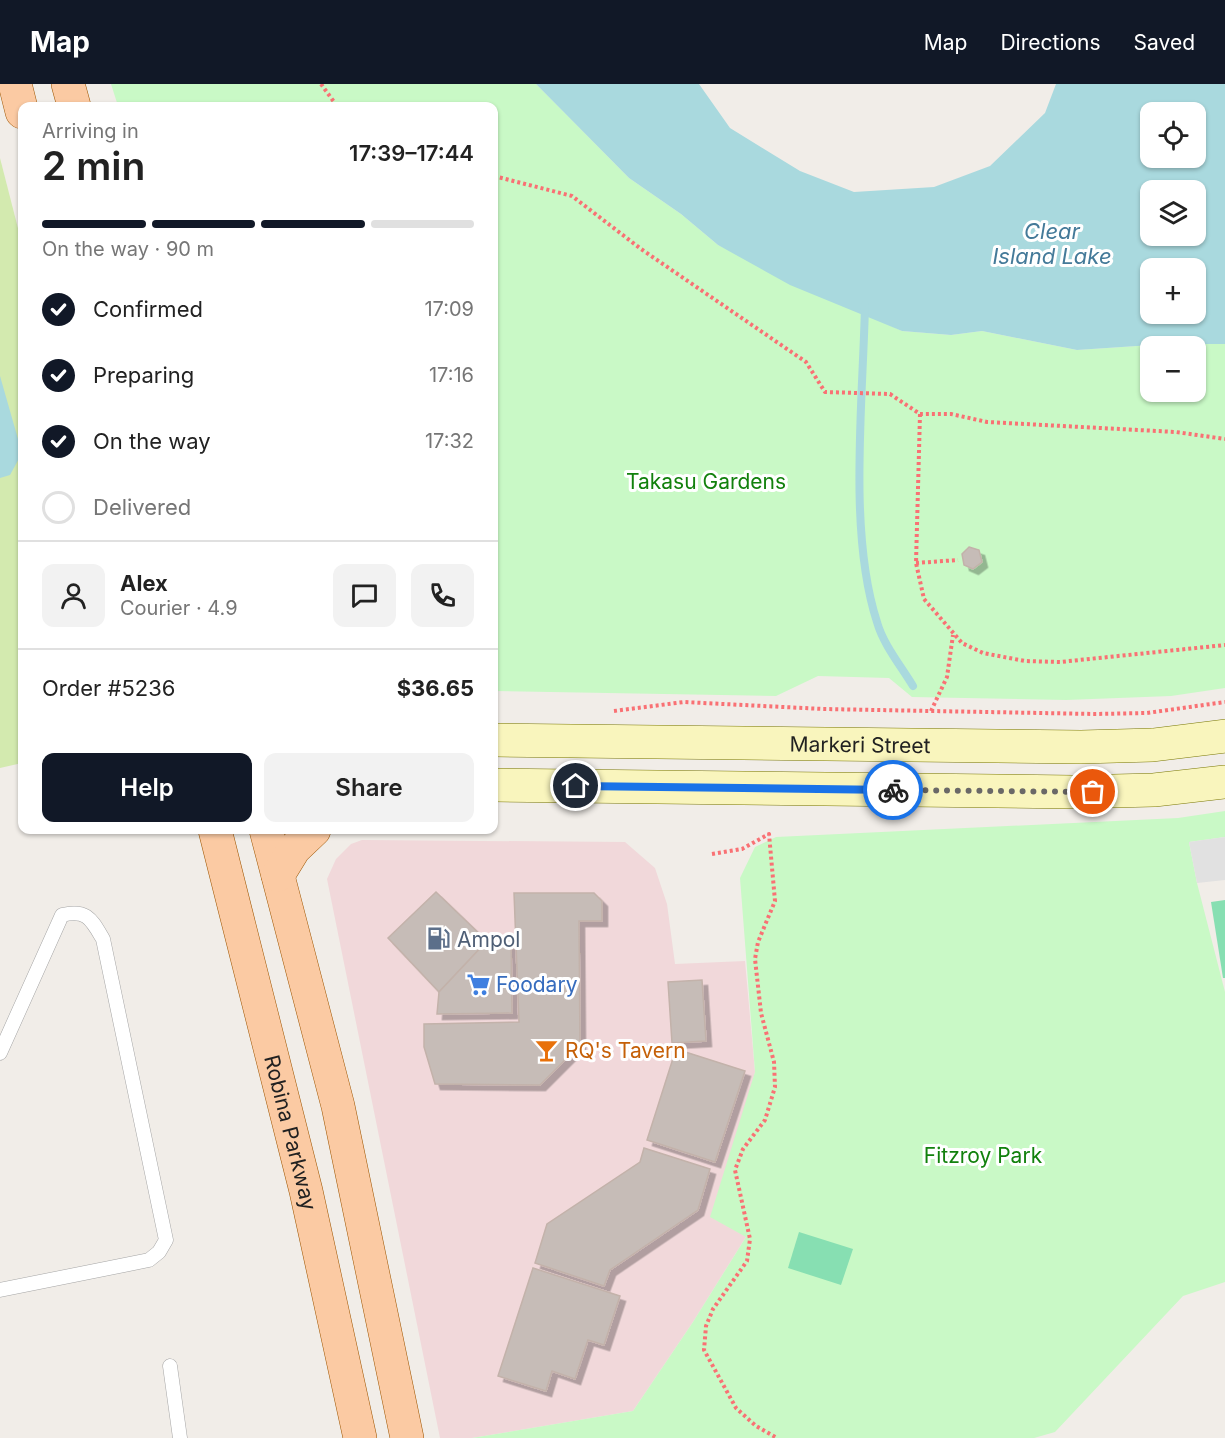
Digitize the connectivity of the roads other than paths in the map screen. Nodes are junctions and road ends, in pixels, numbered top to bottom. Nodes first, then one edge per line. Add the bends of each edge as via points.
1 (15, 84) edge
2 (68, 84) edge
3 (20, 102) edge
4 (73, 102) edge
5 (1225, 736) edge
6 (498, 740) edge
7 (1225, 782) edge
8 (498, 785) edge
9 (216, 834) edge
10 (267, 834) edge
11 (310, 834) edge
12 (278, 876) junction
13 (0, 1053) edge
14 (0, 1290) edge
15 (170, 1366) dead end
16 (180, 1438) edge
17 (360, 1438) edge
18 (407, 1438) edge

1 - 3 main road
2 - 4 main road
5 - 6 main road, Markeri Street via 1153,745 1081,747
7 - 8 main road via 1154,790 1073,792
9 - 17 main road, Robina Parkway via 306,1191
10 - 12 main road
11 - 12 main road via 294,849
12 - 18 main road via 338,1106
13 - 14 lane via 62,915 76,911 88,916 103,939 166,1240 149,1260
15 - 16 lane

